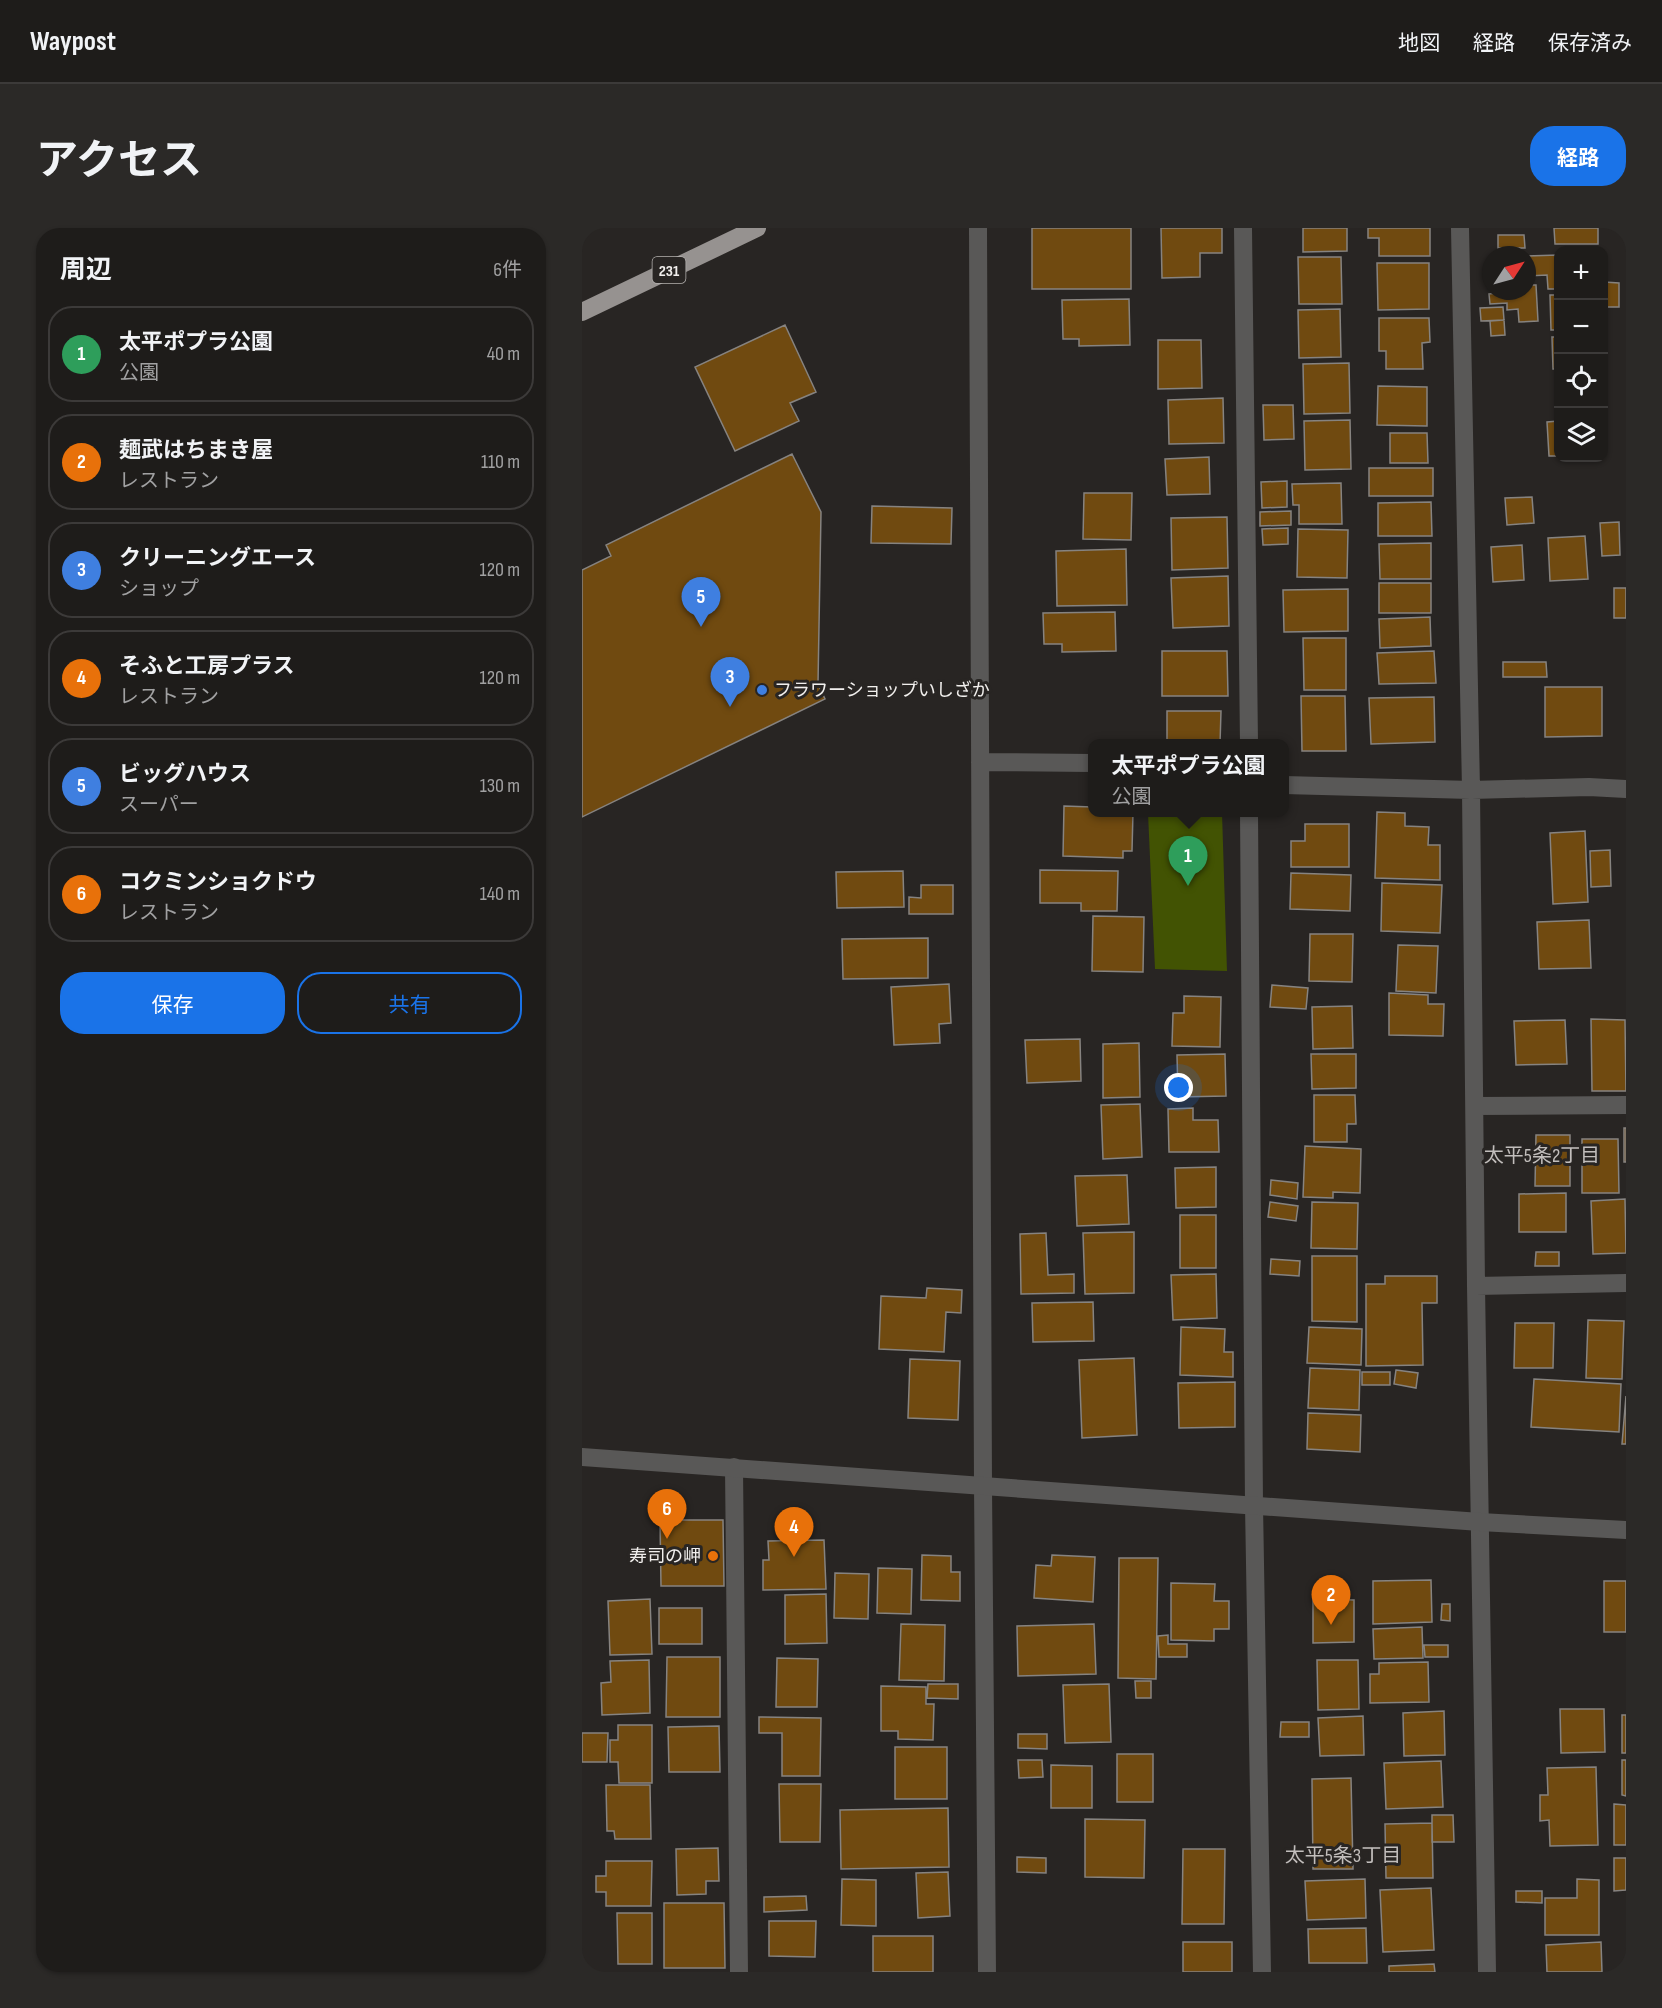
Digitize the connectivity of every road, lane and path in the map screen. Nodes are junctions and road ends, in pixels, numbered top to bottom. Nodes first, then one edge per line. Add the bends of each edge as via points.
1 (757, 228) edge
2 (978, 228) edge
3 (1243, 228) edge
4 (1460, 228) edge
5 (582, 312) edge
6 (1248, 739) edge
7 (980, 762) junction
8 (1088, 763) edge
9 (1289, 785) edge
10 (1626, 789) edge
11 (1471, 790) junction
12 (1249, 817) edge
13 (1626, 1105) edge
14 (1475, 1106) junction
15 (1626, 1283) edge
16 (1476, 1286) junction
17 (582, 1457) edge
18 (734, 1467) junction
19 (983, 1485) junction
20 (1254, 1505) junction
21 (1480, 1522) junction
22 (1626, 1530) edge
23 (739, 1972) edge
24 (987, 1972) edge
25 (1262, 1972) edge
26 (1487, 1972) edge

1 - 5 highway, 231
2 - 7 street
3 - 6 street
4 - 11 street
7 - 8 street
7 - 19 street
9 - 11 street
10 - 11 street
11 - 14 street
12 - 20 street
13 - 14 street
14 - 16 street
15 - 16 street
16 - 21 street
17 - 18 street
18 - 19 street
18 - 23 street
19 - 20 street
19 - 24 street
20 - 21 street
20 - 25 street
21 - 22 street
21 - 26 street

